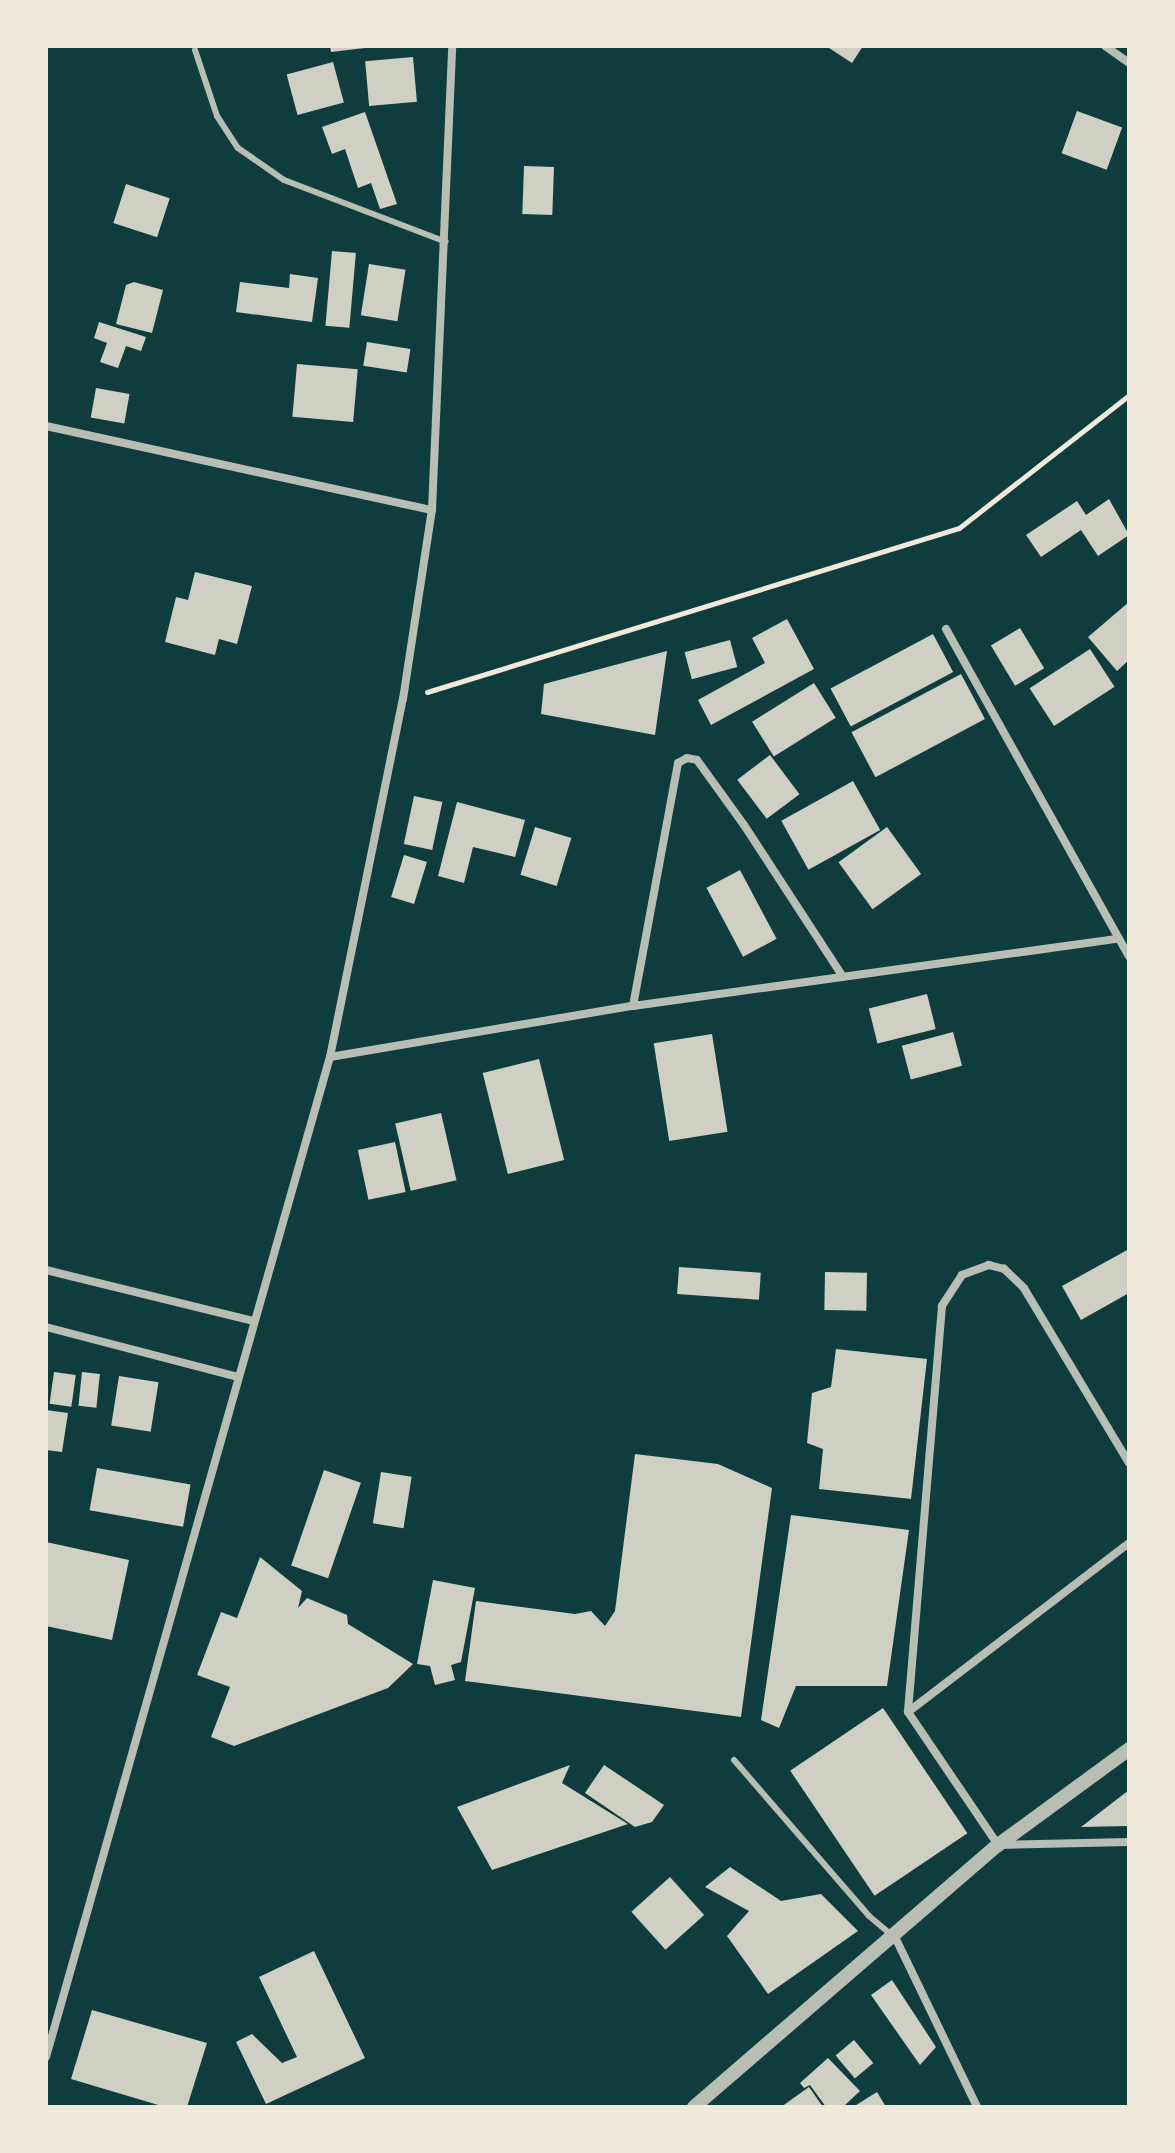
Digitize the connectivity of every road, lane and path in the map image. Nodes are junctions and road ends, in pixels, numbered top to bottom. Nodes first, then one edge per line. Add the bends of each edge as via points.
1 (452, 46) edge
2 (1105, 46) edge
3 (195, 50) dead end
4 (1129, 63) edge
5 (446, 242) junction
6 (1129, 395) edge
7 (46, 426) edge
8 (432, 510) junction
9 (946, 629) dead end
10 (403, 699) junction
11 (1118, 939) junction
12 (1129, 956) edge
13 (843, 977) junction
14 (633, 1006) junction
15 (330, 1057) junction
16 (46, 1270) edge
17 (254, 1321) junction
18 (46, 1327) edge
19 (238, 1377) junction
20 (1129, 1463) edge
21 (1129, 1543) edge
22 (908, 1712) junction
23 (1129, 1749) edge
24 (734, 1760) dead end
25 (1129, 1842) edge
26 (998, 1845) junction
27 (895, 1937) junction
28 (46, 2057) edge
29 (694, 2107) edge
30 (977, 2107) edge

1 - 5 street
2 - 4 street
3 - 5 lane via 217,116 238,148 284,180
5 - 8 street
6 - 10 path via 959,528
7 - 8 street
8 - 10 street
9 - 11 street
10 - 15 street
11 - 12 street
11 - 13 street
13 - 14 street
13 - 14 street via 744,825 697,760 687,758 678,763
14 - 15 street
15 - 17 street
16 - 17 street
17 - 19 street
18 - 19 street
19 - 28 street
20 - 22 street via 1024,1288 1004,1269 989,1265 962,1275 942,1306
21 - 22 street
22 - 26 street
23 - 26 street
24 - 27 lane via 869,1916
25 - 26 street
26 - 27 street
27 - 29 street
27 - 30 street

